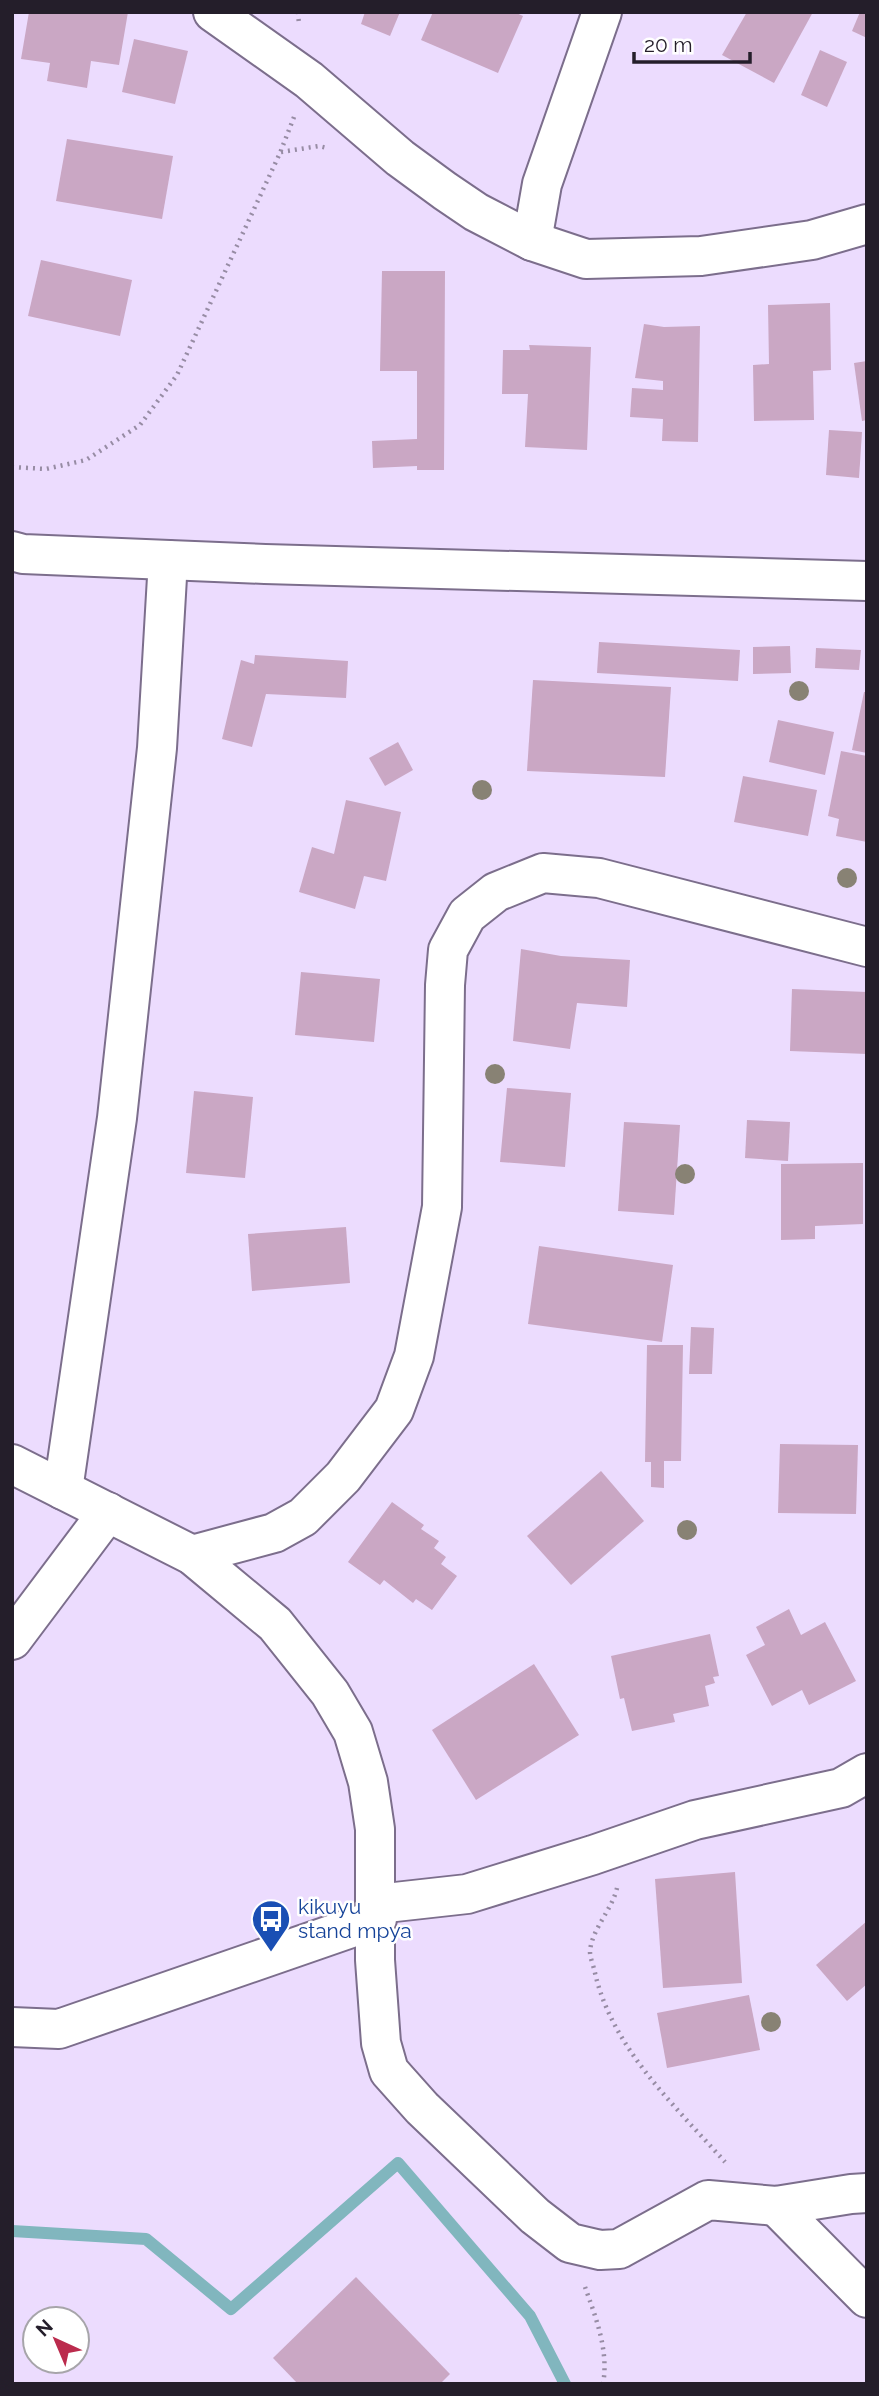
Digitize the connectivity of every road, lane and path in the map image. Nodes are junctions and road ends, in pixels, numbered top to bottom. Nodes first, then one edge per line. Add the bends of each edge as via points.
1 (213, 12) edge
2 (602, 12) edge
3 (309, 80) junction
4 (867, 224) edge
5 (532, 241) junction
6 (12, 467) edge
7 (12, 551) edge
8 (168, 560) junction
9 (867, 581) edge
10 (867, 947) edge
11 (12, 1464) edge
12 (63, 1490) junction
13 (108, 1513) junction
14 (192, 1555) junction
15 (12, 1640) edge
16 (867, 1773) edge
17 (626, 1844) junction
18 (377, 1912) junction
19 (12, 2026) edge
20 (729, 2166) dead end
21 (867, 2193) edge
22 (776, 2206) junction
23 (570, 2243) junction
24 (867, 2298) edge
25 (603, 2384) edge

1 - 3 street
2 - 5 street via 542,184
3 - 5 street via 445,191
3 - 6 path via 177,375 140,425 86,460 46,469
4 - 5 street via 812,240 701,256 586,259
7 - 8 street
8 - 9 street
8 - 12 street via 157,748 118,1104
10 - 14 street via 599,878 543,873 496,892 467,915 448,950 442,1207 414,1356 394,1410 343,1478 303,1517 274,1533
11 - 12 street
12 - 13 street
13 - 14 street
13 - 15 street
14 - 18 street via 275,1624 330,1693 353,1732 368,1782 375,1829
16 - 17 street via 841,1788 695,1820
17 - 18 street via 467,1894
17 - 20 path via 614,1902 600,1922 590,1952 598,1988 615,2027 641,2064
18 - 19 street via 58,2029
18 - 23 street via 381,2043 389,2071 516,2198
21 - 22 street
22 - 23 street via 708,2200 619,2249
22 - 24 street
23 - 25 path via 603,2346

